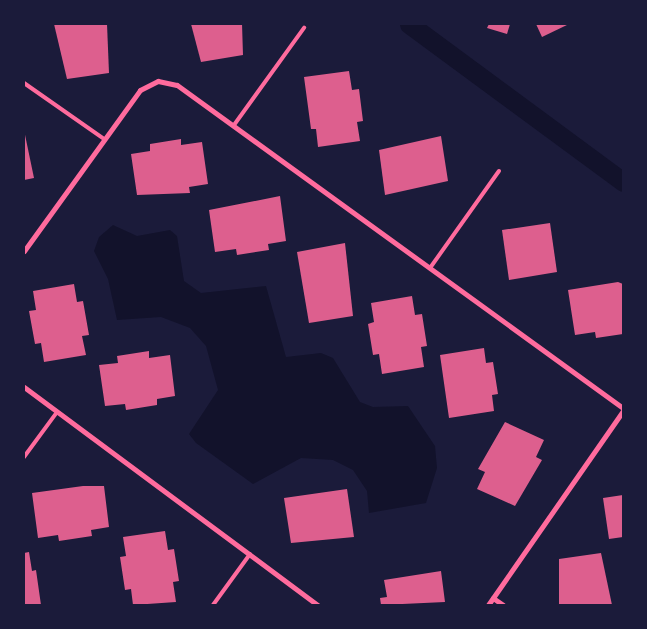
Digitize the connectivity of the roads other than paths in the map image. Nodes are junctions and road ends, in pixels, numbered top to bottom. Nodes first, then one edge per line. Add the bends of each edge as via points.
1 (304, 28) dead end
2 (24, 83) edge
3 (234, 125) junction
4 (104, 139) junction
5 (499, 171) dead end
6 (24, 251) edge
7 (430, 268) junction
8 (24, 387) edge
9 (623, 409) edge
10 (57, 412) junction
11 (24, 456) edge
12 (250, 554) junction
13 (493, 598) junction
14 (213, 605) edge
15 (318, 605) edge
16 (488, 605) edge
17 (503, 605) edge

1 - 3 lane
2 - 4 lane
3 - 4 street via 177,85 158,81 140,90
3 - 7 street
4 - 6 street
5 - 7 lane
7 - 9 street
8 - 10 street
9 - 13 street
10 - 11 lane
10 - 12 street
12 - 14 lane
12 - 15 street
13 - 16 street
13 - 17 street

